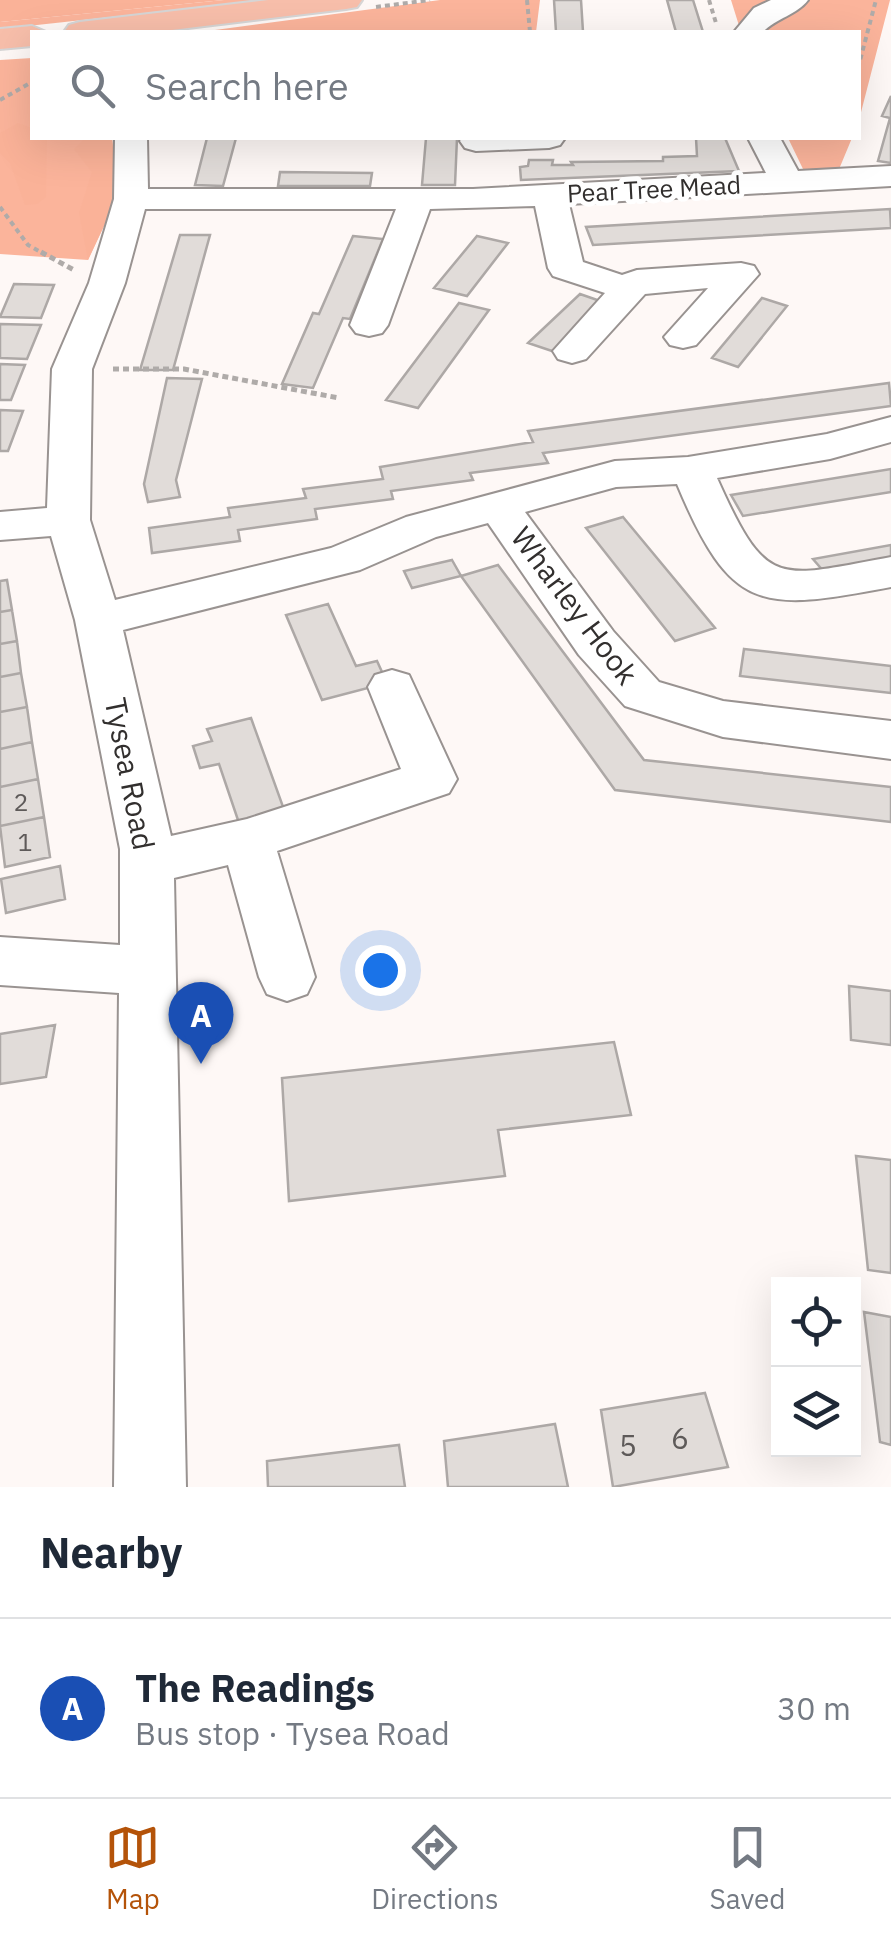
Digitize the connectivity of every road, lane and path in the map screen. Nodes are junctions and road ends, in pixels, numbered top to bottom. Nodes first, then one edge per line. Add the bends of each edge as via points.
1 (346, 0) edge
2 (527, 0) edge
3 (709, 0) edge
4 (794, 0) edge
5 (876, 0) edge
6 (121, 30) edge
7 (530, 30) edge
8 (719, 30) edge
9 (750, 30) edge
10 (30, 36) edge
11 (0, 39) edge
12 (861, 46) edge
13 (30, 83) edge
14 (0, 100) edge
15 (131, 140) edge
16 (476, 140) edge
17 (765, 140) edge
18 (891, 176) edge
19 (787, 182) junction
20 (550, 194) junction
21 (417, 198) junction
22 (473, 198) junction
23 (130, 199) junction
24 (0, 207) edge
25 (637, 281) junction
26 (108, 283) junction
27 (369, 325) dead end
28 (683, 337) dead end
29 (572, 351) dead end
30 (72, 369) junction
31 (339, 398) dead end
32 (891, 429) edge
33 (692, 470) junction
34 (498, 506) junction
35 (68, 520) junction
36 (0, 526) edge
37 (891, 572) edge
38 (98, 620) junction
39 (392, 687) dead end
40 (891, 740) edge
41 (247, 840) junction
42 (147, 863) junction
43 (0, 961) edge
44 (148, 971) junction
45 (288, 977) dead end
46 (150, 1487) edge

1 - 6 main road
2 - 7 path
3 - 8 path
4 - 9 street via 764,14
5 - 12 path
10 - 11 main road
13 - 14 path
15 - 23 street, Tysea Road
16 - 22 street
17 - 19 street
18 - 19 street, Pear Tree Mead
19 - 20 street, Pear Tree Mead
20 - 22 street, Pear Tree Mead
20 - 25 street via 566,268 620,286
21 - 22 street, Pear Tree Mead
21 - 23 street, Pear Tree Mead
21 - 27 street
23 - 26 street, Tysea Road
24 - 26 path via 28,245
25 - 28 street via 740,274
25 - 29 street
26 - 30 street, Tysea Road
30 - 31 path via 184,369
30 - 35 street, Tysea Road
32 - 33 street, Wharley Hook
33 - 34 street, Wharley Hook via 615,474
33 - 37 street via 746,571 807,586
34 - 38 street, Wharley Hook via 421,527 344,560
34 - 40 street, Wharley Hook via 596,644 642,694 723,719
35 - 36 street
35 - 38 street, Tysea Road
38 - 42 street, Tysea Road
39 - 41 street via 432,779
41 - 42 street
41 - 45 street
42 - 44 street, Tysea Road
43 - 44 street
44 - 46 street, Tysea Road

